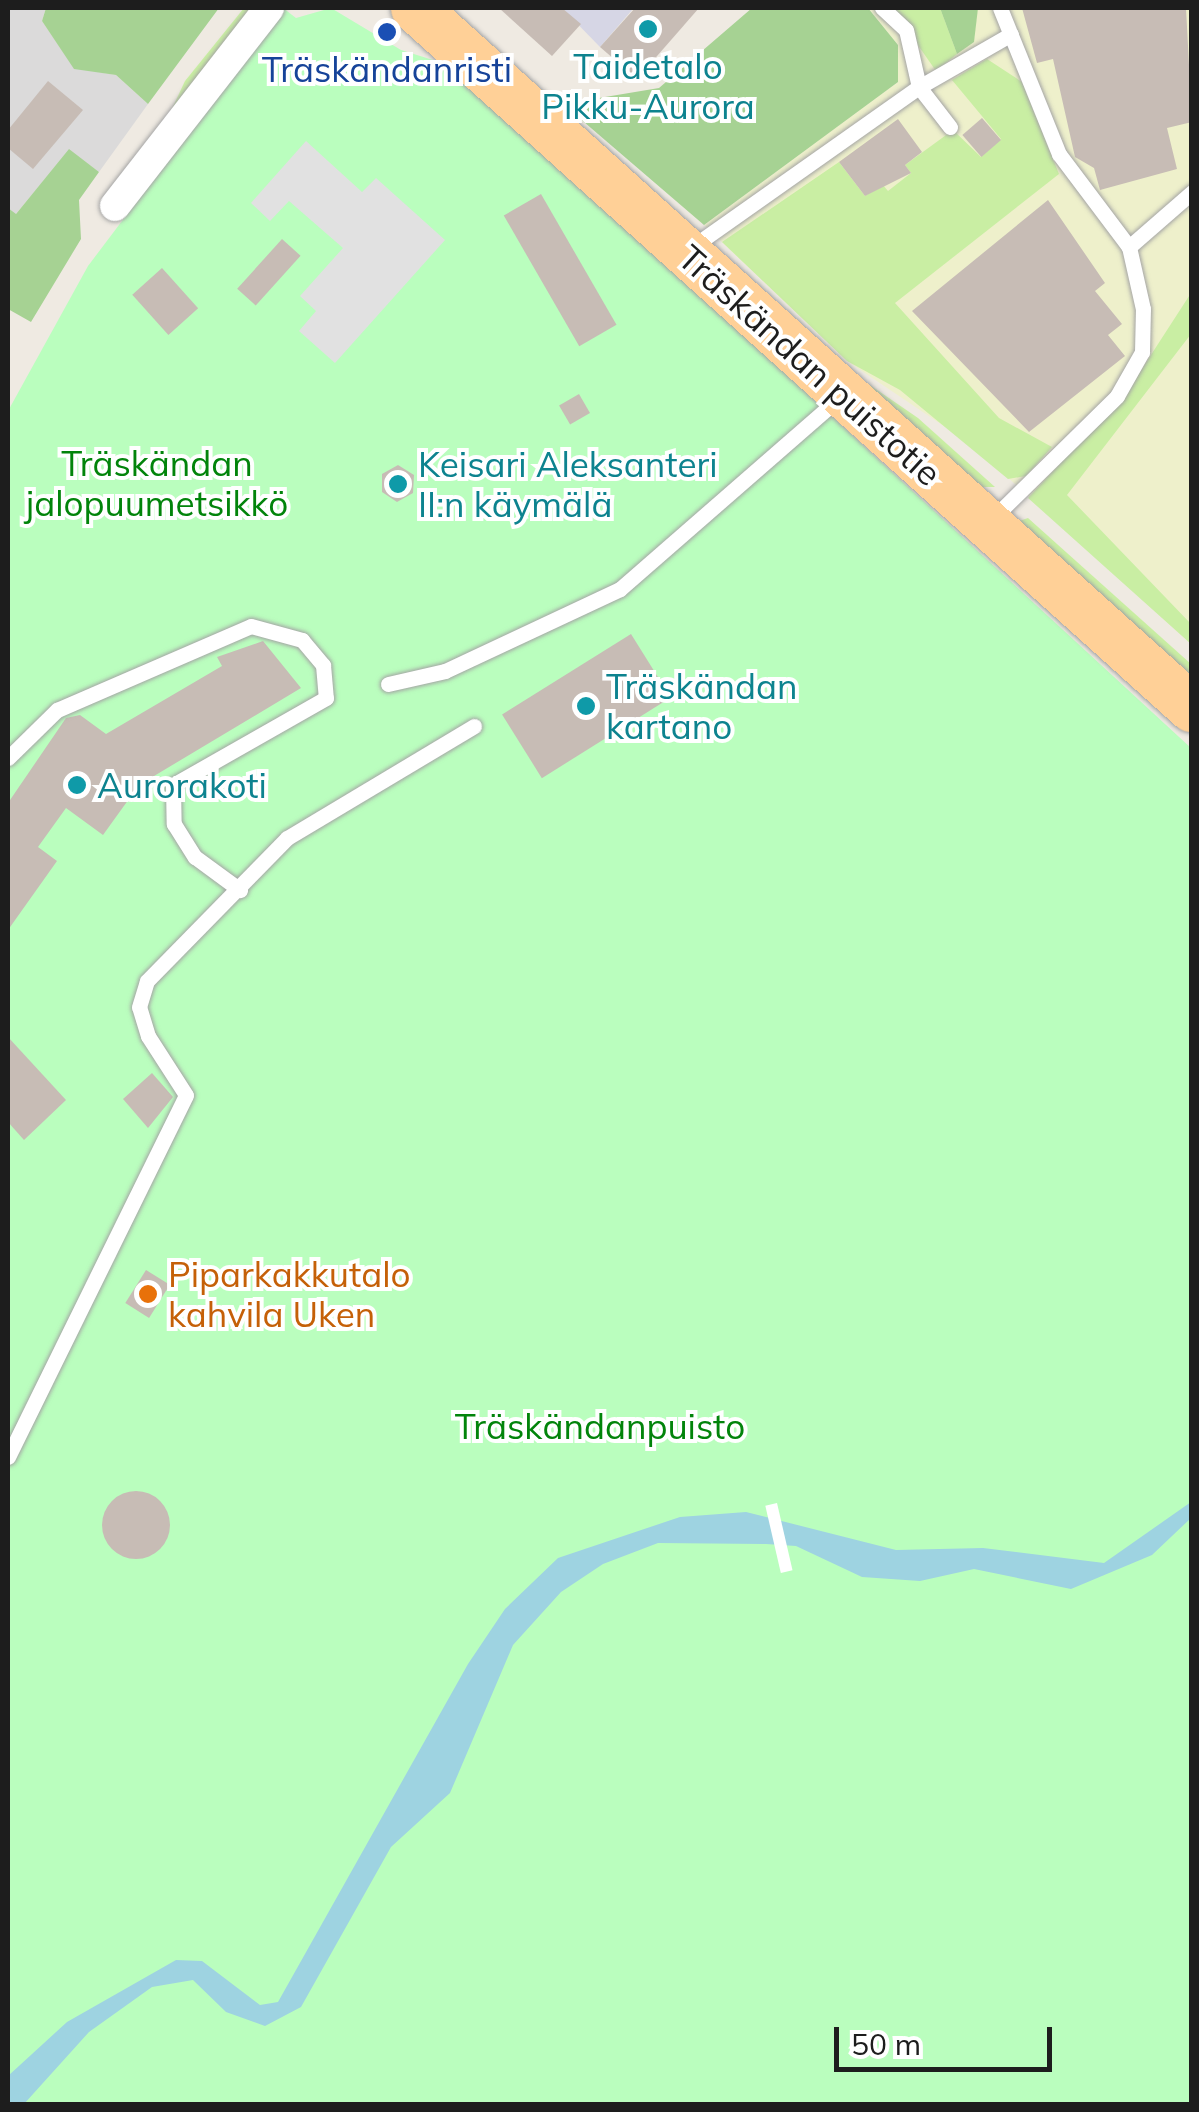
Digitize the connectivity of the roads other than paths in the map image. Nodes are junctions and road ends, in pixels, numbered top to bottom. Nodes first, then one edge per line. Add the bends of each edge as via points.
1 (269, 8) edge
2 (882, 8) edge
3 (1000, 8) edge
4 (412, 12) edge
5 (1011, 34) junction
6 (919, 87) junction
7 (950, 127) dead end
8 (1192, 192) edge
9 (114, 206) dead end
10 (1128, 247) junction
11 (685, 252) junction
12 (842, 394) junction
13 (986, 523) junction
14 (388, 684) dead end
15 (1192, 708) edge
16 (474, 726) dead end
17 (8, 758) edge
18 (240, 890) junction
19 (8, 1457) edge

1 - 9 street
2 - 6 lane via 906,30
3 - 5 lane
4 - 11 main road, Träskändan puistotie
5 - 6 lane
5 - 10 lane via 1059,154
6 - 7 lane
6 - 11 lane
8 - 10 lane
10 - 13 lane via 1142,352 1074,444
11 - 12 main road, Träskändan puistotie
12 - 13 main road, Träskändan puistotie
12 - 14 lane via 620,589 445,671
13 - 15 main road, Träskändan puistotie
16 - 18 lane via 286,838
17 - 18 lane via 57,710 251,626 302,640 323,664 326,698 173,785 185,841
18 - 19 lane via 147,980 139,1007 148,1036 186,1095

